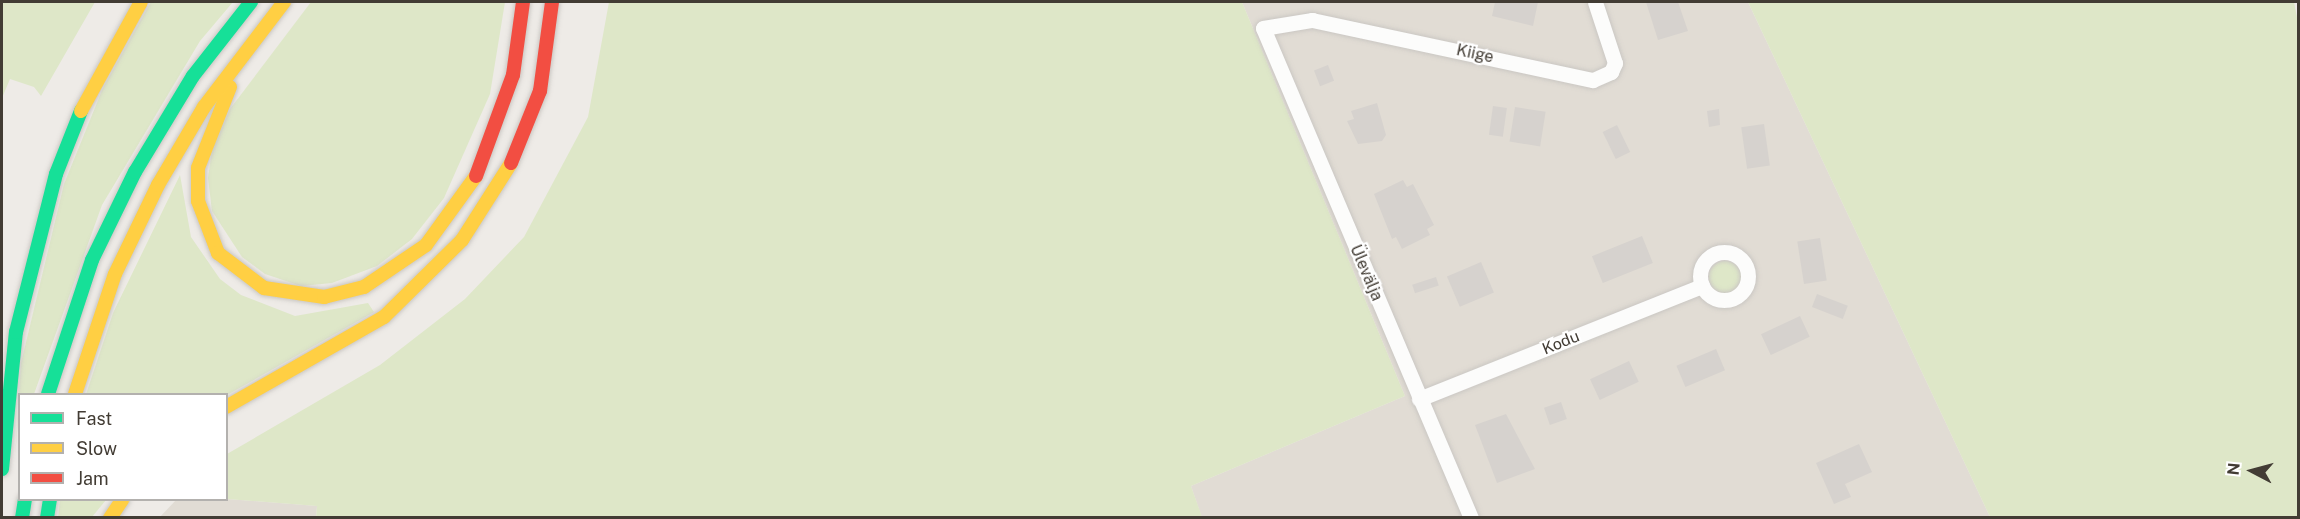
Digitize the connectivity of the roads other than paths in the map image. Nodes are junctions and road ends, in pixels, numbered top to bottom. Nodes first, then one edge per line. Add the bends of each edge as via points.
1 (141, 2) edge
2 (251, 2) edge
3 (284, 2) edge
4 (523, 2) edge
5 (552, 2) edge
6 (1595, 2) edge
7 (272, 15) junction
8 (1263, 28) joint
9 (1702, 286) dead end
10 (48, 393) edge
11 (75, 393) edge
12 (1419, 399) junction
13 (228, 406) edge
14 (2, 469) edge
15 (25, 501) edge
16 (51, 501) edge
17 (121, 501) edge
18 (22, 518) edge
19 (47, 518) edge
20 (110, 518) edge
21 (1471, 518) edge

1 - 14 main road via 83,106 56,174 16,332
2 - 10 main road via 193,76 135,172 92,260
3 - 7 main road
4 - 7 main road via 513,75 498,129 456,207 397,269 364,287 324,297 264,288 236,272 218,253 198,201 198,168 210,130
5 - 13 main road via 540,91 524,136 499,187 462,240 384,317
6 - 8 street, Kiige via 1615,63 1611,72 1593,80 1312,20
7 - 11 main road via 204,107 158,185 115,274
8 - 12 street, Ülevälja
9 - 12 street, Kodu
12 - 21 street, Ülevälja
15 - 18 main road
16 - 19 main road
17 - 20 main road

